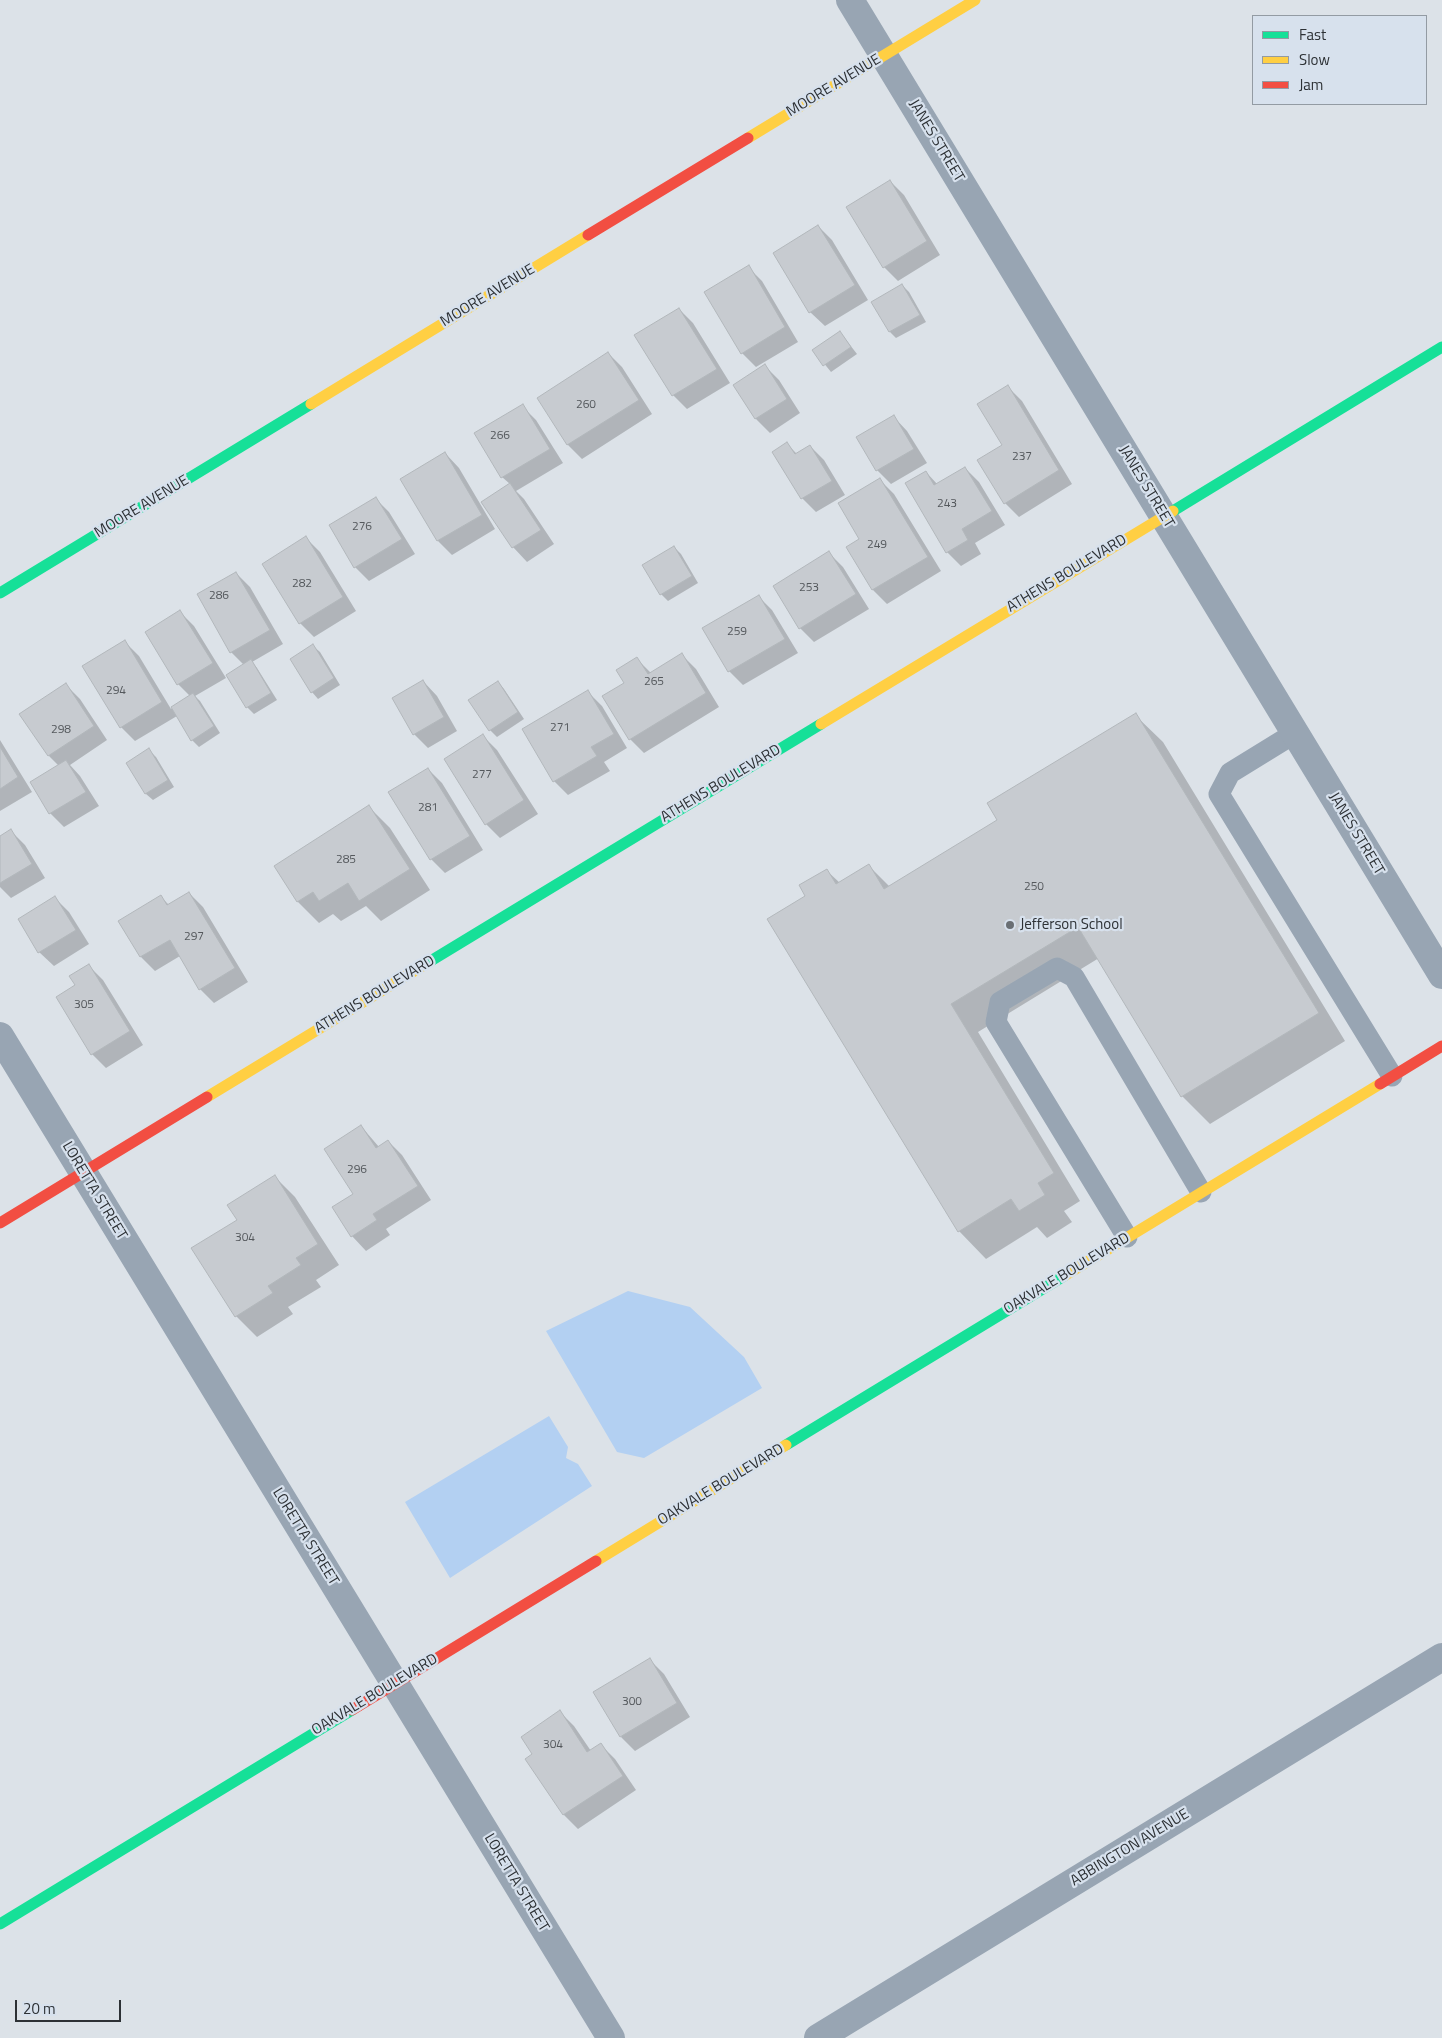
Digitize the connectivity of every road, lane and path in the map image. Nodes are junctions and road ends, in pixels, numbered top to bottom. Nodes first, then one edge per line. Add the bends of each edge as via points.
1 (850, 0) edge
2 (975, 0) edge
3 (884, 56) junction
4 (1442, 347) edge
5 (1163, 515) junction
6 (0, 593) edge
7 (1295, 732) junction
8 (1442, 975) edge
9 (0, 1036) edge
10 (1442, 1046) edge
11 (1392, 1076) junction
12 (83, 1173) junction
13 (1201, 1192) junction
14 (0, 1223) edge
15 (1127, 1237) junction
16 (1442, 1657) edge
17 (394, 1683) junction
18 (0, 1924) edge
19 (611, 2038) edge
20 (818, 2038) edge

1 - 3 street, JANES STREET
2 - 3 street, MOORE AVENUE
3 - 5 street, JANES STREET
3 - 6 street, MOORE AVENUE
4 - 5 street, ATHENS BOULEVARD
5 - 7 street, JANES STREET
5 - 12 street, ATHENS BOULEVARD
7 - 8 street, JANES STREET
7 - 11 lane via 1230,773 1219,794
9 - 12 street, LORETTA STREET
10 - 11 street, OAKVALE BOULEVARD
11 - 13 street, OAKVALE BOULEVARD
12 - 14 street, ATHENS BOULEVARD
12 - 17 street, LORETTA STREET
13 - 15 street, OAKVALE BOULEVARD
13 - 15 lane via 1074,977 1056,968 1000,1002 996,1022
15 - 17 street, OAKVALE BOULEVARD
16 - 20 street, ABBINGTON AVENUE
17 - 18 street, OAKVALE BOULEVARD
17 - 19 street, LORETTA STREET

